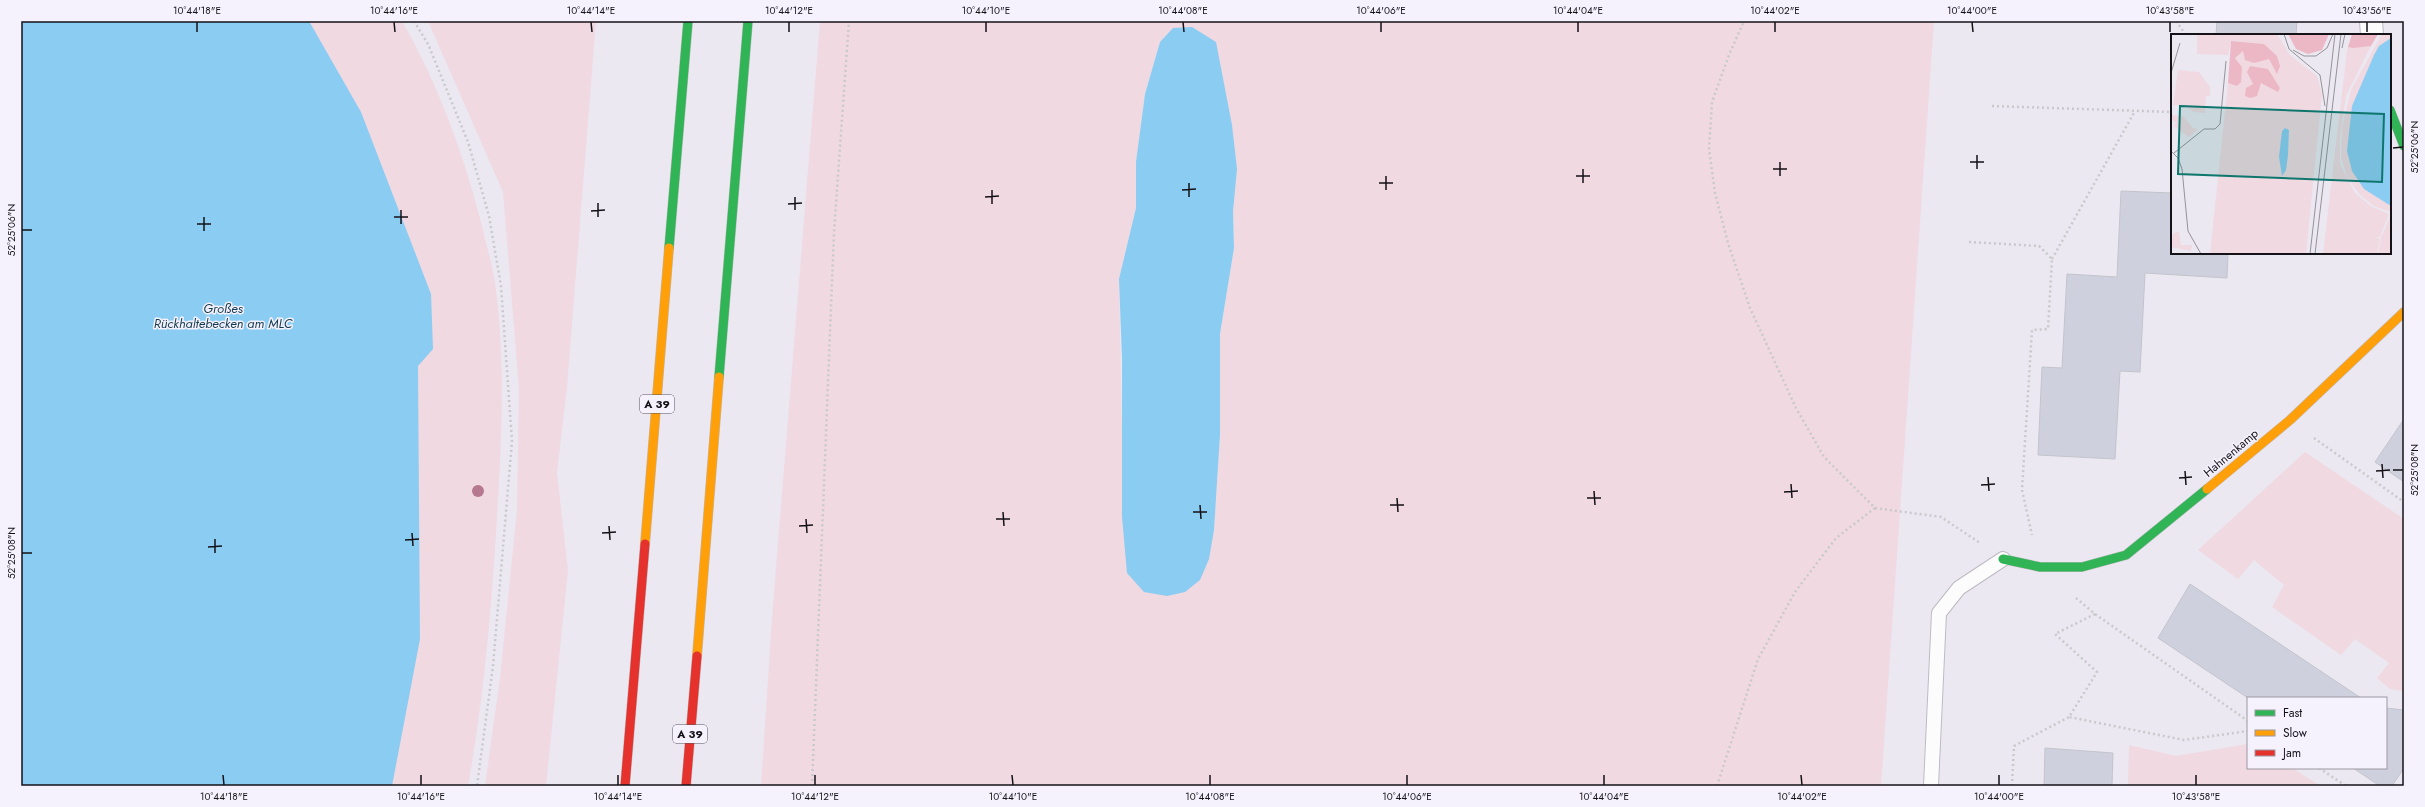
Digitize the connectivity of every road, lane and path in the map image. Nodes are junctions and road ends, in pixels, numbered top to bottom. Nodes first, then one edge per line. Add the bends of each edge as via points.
1 (414, 21) edge
2 (688, 21) edge
3 (748, 21) edge
4 (849, 21) edge
5 (1744, 21) edge
6 (2176, 21) edge
7 (2371, 21) edge
8 (2185, 34) edge
9 (2372, 34) edge
10 (1992, 106) dead end
11 (2135, 111) junction
12 (2171, 112) edge
13 (2391, 113) edge
14 (2404, 146) edge
15 (1969, 242) dead end
16 (2052, 259) junction
17 (2404, 312) edge
18 (2290, 420) junction
19 (2404, 502) edge
20 (1875, 508) junction
21 (2003, 559) junction
22 (2040, 567) junction
23 (2095, 614) junction
24 (694, 681) junction
25 (2069, 718) junction
26 (2247, 720) edge
27 (2247, 731) edge
28 (698, 764) dead end
29 (2320, 769) edge
30 (477, 786) edge
31 (625, 786) edge
32 (686, 786) edge
33 (812, 786) edge
34 (1717, 786) edge
35 (1930, 786) edge
36 (2012, 786) edge
37 (2346, 786) edge

1 - 30 path via 428,44 468,142 489,216 501,286 512,441 493,666
2 - 31 main road, A 39
3 - 24 main road, A 39
4 - 33 path via 834,232
5 - 20 path via 1712,102 1709,149 1715,193 1728,243 1750,308 1796,408 1824,457
6 - 8 path
7 - 9 street
10 - 11 path
11 - 12 path
11 - 16 path
13 - 14 main road
15 - 16 path via 2039,246
16 - 22 path via 2048,328 2032,330 2022,490
17 - 18 main road, Hahnenkamp
18 - 19 path
18 - 22 main road, Hahnenkamp via 2126,555 2082,567
20 - 21 path via 1941,517
20 - 34 path via 1836,538 1795,592 1758,659
21 - 22 main road, Hahnenkamp
21 - 35 lane via 1959,588 1939,613
22 - 23 path
23 - 25 path via 2054,634 2097,672
23 - 26 path
24 - 28 main road
24 - 32 main road, A 39
25 - 27 path via 2184,740
25 - 36 path via 2014,746
29 - 37 path

